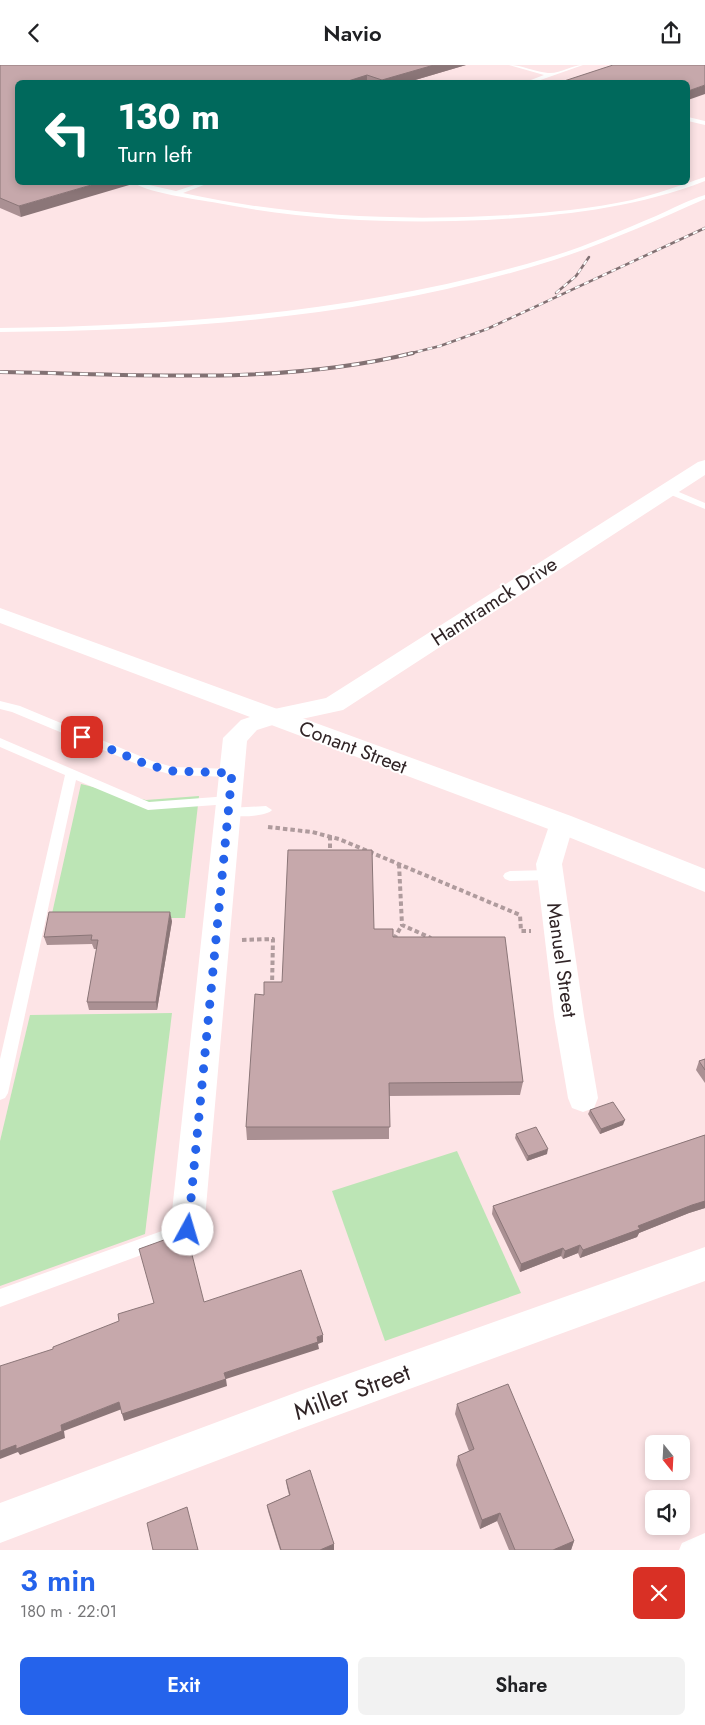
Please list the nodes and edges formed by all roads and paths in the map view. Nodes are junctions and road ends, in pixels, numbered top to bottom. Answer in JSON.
{"nodes":[{"id":1,"x":511,"y":65,"type":"edge"},
{"id":2,"x":581,"y":65,"type":"edge"},
{"id":3,"x":550,"y":75,"type":"junction"},
{"id":4,"x":537,"y":79,"type":"junction"},
{"id":5,"x":534,"y":80,"type":"edge"},
{"id":6,"x":540,"y":80,"type":"edge"},
{"id":7,"x":690,"y":119,"type":"edge"},
{"id":8,"x":705,"y":123,"type":"edge"},
{"id":9,"x":705,"y":179,"type":"edge"},
{"id":10,"x":690,"y":184,"type":"edge"},
{"id":11,"x":139,"y":185,"type":"dead end"},
{"id":12,"x":200,"y":185,"type":"edge"},
{"id":13,"x":688,"y":185,"type":"edge"},
{"id":14,"x":174,"y":194,"type":"junction"},
{"id":15,"x":705,"y":197,"type":"edge"},
{"id":16,"x":0,"y":330,"type":"edge"},
{"id":17,"x":703,"y":468,"type":"edge"},
{"id":18,"x":667,"y":490,"type":"junction"},
{"id":19,"x":705,"y":506,"type":"edge"},
{"id":20,"x":0,"y":615,"type":"edge"},
{"id":21,"x":0,"y":705,"type":"edge"},
{"id":22,"x":274,"y":717,"type":"junction"},
{"id":23,"x":0,"y":742,"type":"edge"},
{"id":24,"x":71,"y":773,"type":"junction"},
{"id":25,"x":230,"y":795,"type":"junction"},
{"id":26,"x":266,"y":810,"type":"dead end"},
{"id":27,"x":561,"y":823,"type":"junction"},
{"id":28,"x":262,"y":827,"type":"dead end"},
{"id":29,"x":330,"y":836,"type":"junction"},
{"id":30,"x":330,"y":854,"type":"edge"},
{"id":31,"x":399,"y":865,"type":"junction"},
{"id":32,"x":550,"y":875,"type":"junction"},
{"id":33,"x":510,"y":877,"type":"dead end"},
{"id":34,"x":705,"y":881,"type":"edge"},
{"id":35,"x":402,"y":925,"type":"junction"},
{"id":36,"x":534,"y":931,"type":"dead end"},
{"id":37,"x":433,"y":939,"type":"edge"},
{"id":38,"x":238,"y":940,"type":"dead end"},
{"id":39,"x":392,"y":942,"type":"edge"},
{"id":40,"x":272,"y":987,"type":"edge"},
{"id":41,"x":0,"y":1093,"type":"edge"},
{"id":42,"x":583,"y":1098,"type":"dead end"},
{"id":43,"x":188,"y":1230,"type":"joint"},
{"id":44,"x":705,"y":1265,"type":"edge"},
{"id":45,"x":0,"y":1298,"type":"edge"},
{"id":46,"x":0,"y":1523,"type":"edge"},
{"id":47,"x":705,"y":1543,"type":"edge"},
{"id":48,"x":689,"y":1550,"type":"edge"}],
"edges":[{"from":1,"to":3,"type":"lane"},
{"from":2,"to":3,"type":"lane"},
{"from":3,"to":4,"type":"lane"},
{"from":4,"to":5,"type":"lane"},
{"from":4,"to":6,"type":"lane"},
{"from":7,"to":8,"type":"lane"},
{"from":9,"to":10,"type":"lane"},
{"from":11,"to":14,"type":"lane"},
{"from":12,"to":14,"type":"lane"},
{"from":13,"to":14,"type":"lane"},
{"from":15,"to":16,"type":"lane"},
{"from":17,"to":18,"type":"main road","name":"Hamtramck Drive"},
{"from":18,"to":19,"type":"lane"},
{"from":18,"to":22,"type":"main road","name":"Hamtramck Drive"},
{"from":20,"to":22,"type":"main road","name":"Conant Street"},
{"from":21,"to":25,"type":"lane"},
{"from":22,"to":25,"type":"street"},
{"from":22,"to":27,"type":"main road","name":"Conant Street"},
{"from":23,"to":24,"type":"lane"},
{"from":24,"to":25,"type":"lane"},
{"from":24,"to":41,"type":"lane"},
{"from":25,"to":26,"type":"lane"},
{"from":25,"to":43,"type":"street"},
{"from":27,"to":32,"type":"street","name":"Manuel Street"},
{"from":27,"to":34,"type":"main road","name":"Conant Street"},
{"from":28,"to":29,"type":"path"},
{"from":29,"to":30,"type":"path"},
{"from":29,"to":31,"type":"path"},
{"from":31,"to":35,"type":"path"},
{"from":31,"to":36,"type":"path"},
{"from":32,"to":33,"type":"lane"},
{"from":32,"to":42,"type":"street","name":"Manuel Street"},
{"from":35,"to":37,"type":"path"},
{"from":35,"to":39,"type":"path"},
{"from":38,"to":40,"type":"path"},
{"from":43,"to":45,"type":"lane"},
{"from":44,"to":46,"type":"street","name":"Miller Street"},
{"from":47,"to":48,"type":"lane"}]}
